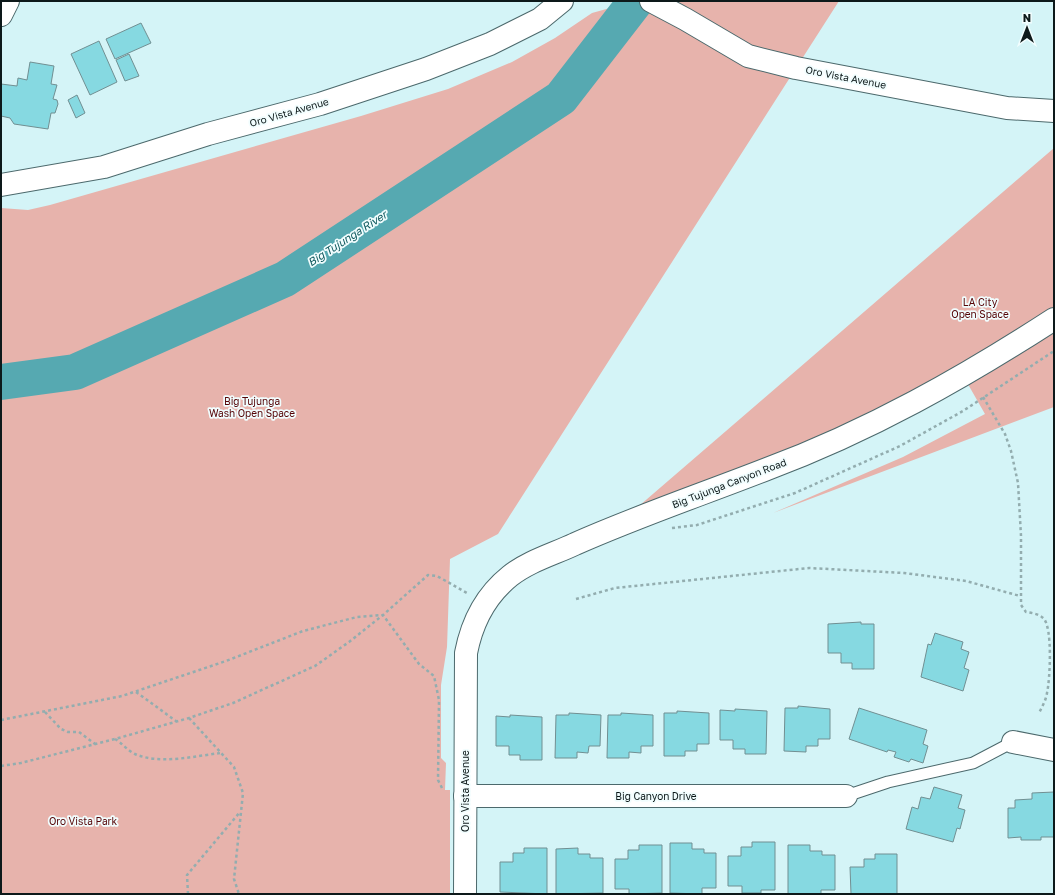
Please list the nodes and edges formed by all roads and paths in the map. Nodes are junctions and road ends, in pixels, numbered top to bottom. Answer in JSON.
{"nodes":[{"id":1,"x":8,"y":1,"type":"edge"},
{"id":2,"x":562,"y":1,"type":"edge"},
{"id":3,"x":651,"y":1,"type":"edge"},
{"id":4,"x":1,"y":15,"type":"edge"},
{"id":5,"x":1054,"y":111,"type":"edge"},
{"id":6,"x":1,"y":185,"type":"edge"},
{"id":7,"x":1054,"y":319,"type":"edge"},
{"id":8,"x":983,"y":397,"type":"dead end"},
{"id":9,"x":1020,"y":596,"type":"junction"},
{"id":10,"x":576,"y":599,"type":"dead end"},
{"id":11,"x":485,"y":602,"type":"junction"},
{"id":12,"x":383,"y":614,"type":"junction"},
{"id":13,"x":465,"y":688,"type":"joint"},
{"id":14,"x":136,"y":692,"type":"junction"},
{"id":15,"x":44,"y":712,"type":"junction"},
{"id":16,"x":1039,"y":713,"type":"dead end"},
{"id":17,"x":189,"y":718,"type":"junction"},
{"id":18,"x":1,"y":720,"type":"edge"},
{"id":19,"x":176,"y":721,"type":"junction"},
{"id":20,"x":114,"y":739,"type":"junction"},
{"id":21,"x":1013,"y":742,"type":"joint"},
{"id":22,"x":95,"y":744,"type":"junction"},
{"id":23,"x":1054,"y":750,"type":"edge"},
{"id":24,"x":221,"y":753,"type":"junction"},
{"id":25,"x":1,"y":766,"type":"edge"},
{"id":26,"x":455,"y":794,"type":"junction"},
{"id":27,"x":846,"y":796,"type":"joint"},
{"id":28,"x":240,"y":812,"type":"junction"},
{"id":29,"x":188,"y":894,"type":"edge"},
{"id":30,"x":238,"y":894,"type":"edge"},
{"id":31,"x":465,"y":894,"type":"edge"}],
"edges":[{"from":1,"to":4,"type":"street"},
{"from":2,"to":6,"type":"street","name":"Oro Vista Avenue"},
{"from":3,"to":5,"type":"street","name":"Oro Vista Avenue"},
{"from":7,"to":11,"type":"street","name":"Big Tujunga Canyon Road"},
{"from":8,"to":9,"type":"path"},
{"from":9,"to":10,"type":"path"},
{"from":9,"to":16,"type":"path"},
{"from":11,"to":12,"type":"path"},
{"from":11,"to":13,"type":"street","name":"Big Tujunga Canyon Road"},
{"from":12,"to":14,"type":"path"},
{"from":12,"to":17,"type":"path"},
{"from":12,"to":26,"type":"path"},
{"from":13,"to":26,"type":"street","name":"Oro Vista Avenue"},
{"from":14,"to":15,"type":"path"},
{"from":14,"to":19,"type":"path"},
{"from":15,"to":18,"type":"path"},
{"from":15,"to":22,"type":"path"},
{"from":17,"to":19,"type":"path"},
{"from":17,"to":24,"type":"path"},
{"from":19,"to":20,"type":"path"},
{"from":20,"to":22,"type":"path"},
{"from":20,"to":24,"type":"path"},
{"from":21,"to":23,"type":"street"},
{"from":21,"to":27,"type":"lane"},
{"from":22,"to":25,"type":"path"},
{"from":24,"to":28,"type":"path"},
{"from":26,"to":27,"type":"street","name":"Big Canyon Drive"},
{"from":26,"to":31,"type":"street","name":"Oro Vista Avenue"},
{"from":28,"to":29,"type":"path"},
{"from":28,"to":30,"type":"path"}]}
